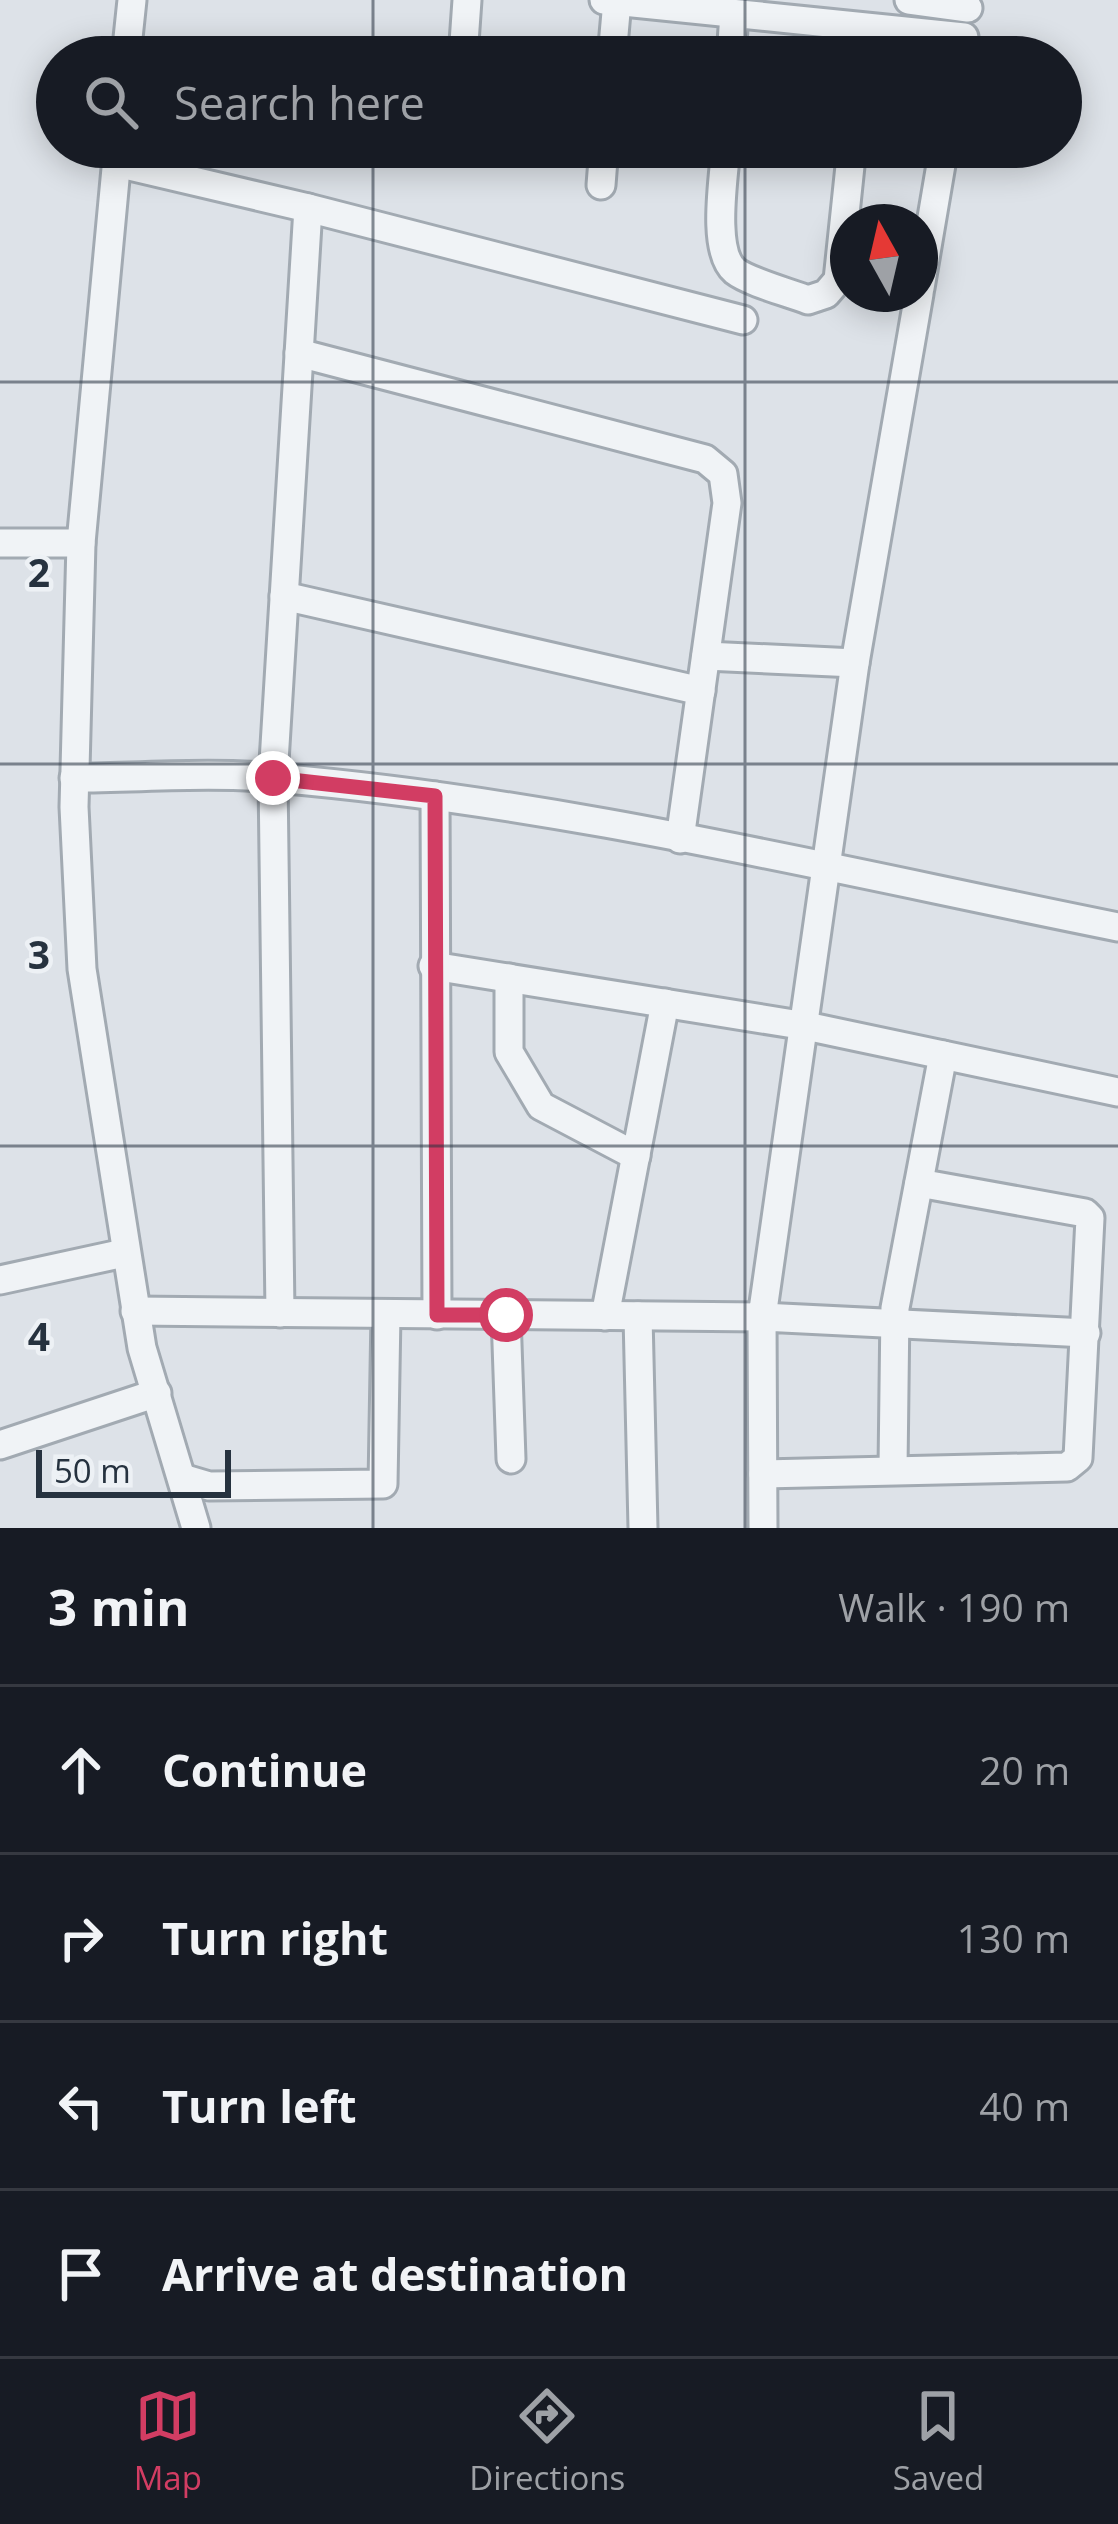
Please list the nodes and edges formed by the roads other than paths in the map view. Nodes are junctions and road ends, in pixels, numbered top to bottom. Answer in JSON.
{"nodes":[{"id":1,"x":132,"y":0,"type":"edge"},
{"id":2,"x":467,"y":0,"type":"edge"},
{"id":3,"x":604,"y":0,"type":"edge"},
{"id":4,"x":909,"y":0,"type":"edge"},
{"id":5,"x":616,"y":1,"type":"edge"},
{"id":6,"x":969,"y":4,"type":"edge"},
{"id":7,"x":734,"y":14,"type":"junction"},
{"id":8,"x":866,"y":28,"type":"junction"},
{"id":9,"x":128,"y":36,"type":"edge"},
{"id":10,"x":464,"y":36,"type":"edge"},
{"id":11,"x":614,"y":36,"type":"edge"},
{"id":12,"x":732,"y":36,"type":"edge"},
{"id":13,"x":865,"y":36,"type":"edge"},
{"id":14,"x":906,"y":36,"type":"edge"},
{"id":15,"x":964,"y":36,"type":"edge"},
{"id":16,"x":116,"y":168,"type":"edge"},
{"id":17,"x":164,"y":168,"type":"edge"},
{"id":18,"x":602,"y":168,"type":"edge"},
{"id":19,"x":725,"y":168,"type":"edge"},
{"id":20,"x":850,"y":168,"type":"edge"},
{"id":21,"x":940,"y":168,"type":"edge"},
{"id":22,"x":601,"y":185,"type":"dead end"},
{"id":23,"x":934,"y":204,"type":"edge"},
{"id":24,"x":308,"y":208,"type":"junction"},
{"id":25,"x":916,"y":312,"type":"edge"},
{"id":26,"x":743,"y":320,"type":"dead end"},
{"id":27,"x":299,"y":353,"type":"junction"},
{"id":28,"x":0,"y":543,"type":"edge"},
{"id":29,"x":81,"y":543,"type":"junction"},
{"id":30,"x":284,"y":596,"type":"junction"},
{"id":31,"x":706,"y":656,"type":"junction"},
{"id":32,"x":855,"y":663,"type":"junction"},
{"id":33,"x":701,"y":691,"type":"junction"},
{"id":34,"x":74,"y":778,"type":"junction"},
{"id":35,"x":273,"y":778,"type":"junction"},
{"id":36,"x":435,"y":796,"type":"junction"},
{"id":37,"x":680,"y":839,"type":"junction"},
{"id":38,"x":827,"y":869,"type":"junction"},
{"id":39,"x":1118,"y":927,"type":"edge"},
{"id":40,"x":433,"y":966,"type":"junction"},
{"id":41,"x":509,"y":978,"type":"junction"},
{"id":42,"x":665,"y":1004,"type":"junction"},
{"id":43,"x":806,"y":1026,"type":"junction"},
{"id":44,"x":943,"y":1055,"type":"junction"},
{"id":45,"x":1118,"y":1092,"type":"edge"},
{"id":46,"x":636,"y":1156,"type":"junction"},
{"id":47,"x":919,"y":1183,"type":"junction"},
{"id":48,"x":124,"y":1253,"type":"junction"},
{"id":49,"x":0,"y":1280,"type":"edge"},
{"id":50,"x":135,"y":1311,"type":"junction"},
{"id":51,"x":280,"y":1313,"type":"junction"},
{"id":52,"x":386,"y":1314,"type":"junction"},
{"id":53,"x":437,"y":1315,"type":"junction"},
{"id":54,"x":506,"y":1315,"type":"junction"},
{"id":55,"x":605,"y":1316,"type":"junction"},
{"id":56,"x":638,"y":1316,"type":"junction"},
{"id":57,"x":762,"y":1317,"type":"junction"},
{"id":58,"x":893,"y":1324,"type":"junction"},
{"id":59,"x":1086,"y":1333,"type":"junction"},
{"id":60,"x":157,"y":1393,"type":"junction"},
{"id":61,"x":0,"y":1445,"type":"edge"},
{"id":62,"x":511,"y":1459,"type":"dead end"},
{"id":63,"x":893,"y":1468,"type":"junction"},
{"id":64,"x":763,"y":1474,"type":"junction"},
{"id":65,"x":182,"y":1478,"type":"junction"},
{"id":66,"x":196,"y":1528,"type":"edge"},
{"id":67,"x":643,"y":1528,"type":"edge"},
{"id":68,"x":763,"y":1528,"type":"edge"}],
"edges":[{"from":1,"to":9,"type":"street"},
{"from":2,"to":10,"type":"street"},
{"from":3,"to":5,"type":"street"},
{"from":4,"to":6,"type":"street"},
{"from":5,"to":7,"type":"street"},
{"from":5,"to":11,"type":"street"},
{"from":6,"to":15,"type":"street"},
{"from":7,"to":8,"type":"street"},
{"from":7,"to":12,"type":"street"},
{"from":8,"to":13,"type":"street"},
{"from":8,"to":14,"type":"street"},
{"from":16,"to":29,"type":"street"},
{"from":17,"to":24,"type":"street"},
{"from":18,"to":22,"type":"street"},
{"from":19,"to":20,"type":"street"},
{"from":21,"to":23,"type":"street"},
{"from":24,"to":26,"type":"street"},
{"from":24,"to":27,"type":"street"},
{"from":25,"to":32,"type":"street"},
{"from":27,"to":30,"type":"street"},
{"from":27,"to":31,"type":"street"},
{"from":28,"to":29,"type":"street"},
{"from":29,"to":34,"type":"street"},
{"from":30,"to":33,"type":"street"},
{"from":30,"to":35,"type":"street"},
{"from":31,"to":32,"type":"street"},
{"from":31,"to":33,"type":"street"},
{"from":32,"to":38,"type":"street"},
{"from":33,"to":37,"type":"street"},
{"from":34,"to":35,"type":"street"},
{"from":34,"to":48,"type":"street"},
{"from":35,"to":36,"type":"street"},
{"from":35,"to":51,"type":"street"},
{"from":36,"to":37,"type":"street"},
{"from":36,"to":40,"type":"street"},
{"from":37,"to":38,"type":"street"},
{"from":38,"to":39,"type":"street"},
{"from":38,"to":43,"type":"street"},
{"from":40,"to":41,"type":"street"},
{"from":40,"to":53,"type":"street"},
{"from":41,"to":42,"type":"street"},
{"from":41,"to":46,"type":"street"},
{"from":42,"to":43,"type":"street"},
{"from":42,"to":46,"type":"street"},
{"from":43,"to":44,"type":"street"},
{"from":43,"to":57,"type":"street"},
{"from":44,"to":45,"type":"street"},
{"from":44,"to":47,"type":"street"},
{"from":46,"to":55,"type":"street"},
{"from":47,"to":58,"type":"street"},
{"from":47,"to":59,"type":"street"},
{"from":48,"to":49,"type":"street"},
{"from":48,"to":50,"type":"street"},
{"from":50,"to":51,"type":"street"},
{"from":50,"to":60,"type":"street"},
{"from":51,"to":52,"type":"street"},
{"from":52,"to":53,"type":"street"},
{"from":52,"to":65,"type":"street"},
{"from":53,"to":54,"type":"street"},
{"from":54,"to":55,"type":"street"},
{"from":54,"to":62,"type":"street"},
{"from":55,"to":56,"type":"street"},
{"from":56,"to":57,"type":"street"},
{"from":56,"to":67,"type":"street"},
{"from":57,"to":58,"type":"street"},
{"from":57,"to":64,"type":"street"},
{"from":58,"to":59,"type":"street"},
{"from":58,"to":63,"type":"street"},
{"from":59,"to":63,"type":"street"},
{"from":60,"to":61,"type":"street"},
{"from":60,"to":65,"type":"street"},
{"from":63,"to":64,"type":"street"},
{"from":64,"to":68,"type":"street"},
{"from":65,"to":66,"type":"street"}]}
